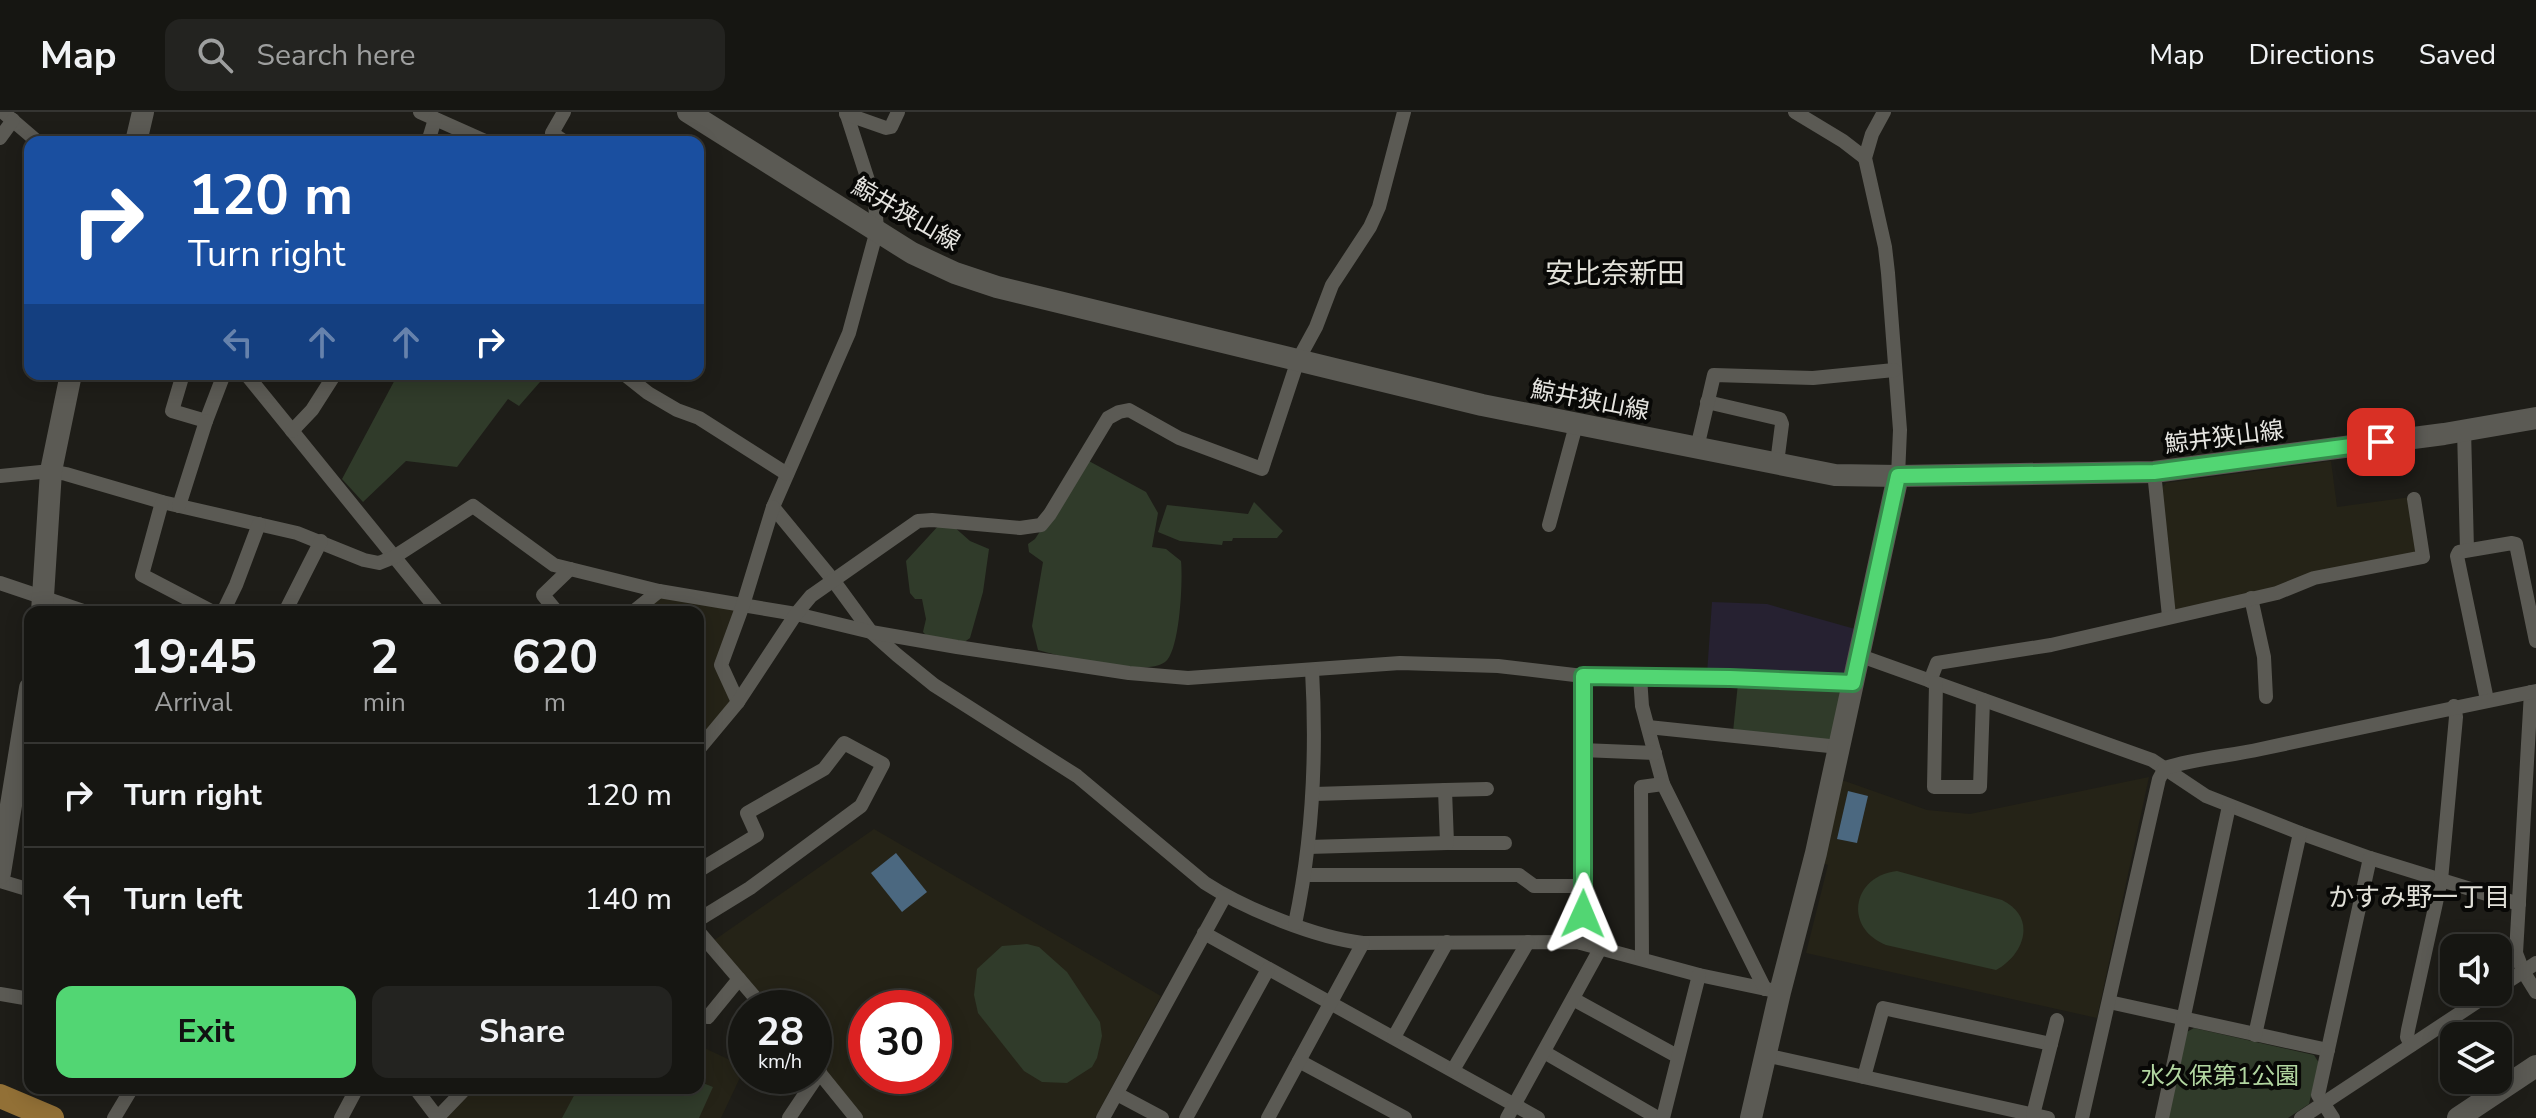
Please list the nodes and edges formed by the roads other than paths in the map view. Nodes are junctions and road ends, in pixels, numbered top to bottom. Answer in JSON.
{"nodes":[{"id":1,"x":143,"y":112,"type":"edge"},
{"id":2,"x":420,"y":112,"type":"edge"},
{"id":3,"x":564,"y":112,"type":"edge"},
{"id":4,"x":688,"y":112,"type":"edge"},
{"id":5,"x":898,"y":112,"type":"edge"},
{"id":6,"x":1404,"y":112,"type":"edge"},
{"id":7,"x":1795,"y":112,"type":"edge"},
{"id":8,"x":1884,"y":112,"type":"edge"},
{"id":9,"x":846,"y":113,"type":"edge"},
{"id":10,"x":8,"y":116,"type":"edge"},
{"id":11,"x":435,"y":119,"type":"junction"},
{"id":12,"x":31,"y":136,"type":"edge"},
{"id":13,"x":137,"y":136,"type":"edge"},
{"id":14,"x":430,"y":136,"type":"edge"},
{"id":15,"x":473,"y":136,"type":"edge"},
{"id":16,"x":549,"y":136,"type":"edge"},
{"id":17,"x":0,"y":138,"type":"edge"},
{"id":18,"x":1865,"y":158,"type":"junction"},
{"id":19,"x":877,"y":230,"type":"junction"},
{"id":20,"x":1298,"y":360,"type":"junction"},
{"id":21,"x":1894,"y":370,"type":"junction"},
{"id":22,"x":70,"y":380,"type":"edge"},
{"id":23,"x":181,"y":380,"type":"edge"},
{"id":24,"x":222,"y":380,"type":"edge"},
{"id":25,"x":251,"y":380,"type":"edge"},
{"id":26,"x":331,"y":380,"type":"edge"},
{"id":27,"x":632,"y":380,"type":"edge"},
{"id":28,"x":1707,"y":402,"type":"junction"},
{"id":29,"x":2536,"y":418,"type":"edge"},
{"id":30,"x":206,"y":421,"type":"junction"},
{"id":31,"x":1576,"y":425,"type":"junction"},
{"id":32,"x":2464,"y":429,"type":"junction"},
{"id":33,"x":292,"y":431,"type":"junction"},
{"id":34,"x":1697,"y":448,"type":"junction"},
{"id":35,"x":1777,"y":463,"type":"junction"},
{"id":36,"x":51,"y":471,"type":"junction"},
{"id":37,"x":2154,"y":472,"type":"junction"},
{"id":38,"x":787,"y":474,"type":"junction"},
{"id":39,"x":0,"y":476,"type":"edge"},
{"id":40,"x":1898,"y":476,"type":"junction"},
{"id":41,"x":2414,"y":499,"type":"dead end"},
{"id":42,"x":162,"y":502,"type":"junction"},
{"id":43,"x":179,"y":506,"type":"junction"},
{"id":44,"x":773,"y":507,"type":"junction"},
{"id":45,"x":259,"y":524,"type":"junction"},
{"id":46,"x":1549,"y":525,"type":"dead end"},
{"id":47,"x":321,"y":541,"type":"junction"},
{"id":48,"x":2467,"y":550,"type":"junction"},
{"id":49,"x":394,"y":557,"type":"junction"},
{"id":50,"x":570,"y":569,"type":"junction"},
{"id":51,"x":833,"y":580,"type":"junction"},
{"id":52,"x":0,"y":583,"type":"edge"},
{"id":53,"x":16,"y":588,"type":"junction"},
{"id":54,"x":659,"y":591,"type":"junction"},
{"id":55,"x":0,"y":598,"type":"edge"},
{"id":56,"x":2251,"y":598,"type":"junction"},
{"id":57,"x":43,"y":605,"type":"edge"},
{"id":58,"x":743,"y":605,"type":"junction"},
{"id":59,"x":201,"y":606,"type":"edge"},
{"id":60,"x":226,"y":606,"type":"edge"},
{"id":61,"x":294,"y":606,"type":"edge"},
{"id":62,"x":432,"y":606,"type":"edge"},
{"id":63,"x":552,"y":606,"type":"edge"},
{"id":64,"x":640,"y":606,"type":"edge"},
{"id":65,"x":796,"y":614,"type":"junction"},
{"id":66,"x":2169,"y":616,"type":"junction"},
{"id":67,"x":871,"y":632,"type":"junction"},
{"id":68,"x":2536,"y":641,"type":"edge"},
{"id":69,"x":1858,"y":655,"type":"junction"},
{"id":70,"x":1312,"y":670,"type":"junction"},
{"id":71,"x":1583,"y":676,"type":"junction"},
{"id":72,"x":1640,"y":677,"type":"junction"},
{"id":73,"x":1933,"y":682,"type":"junction"},
{"id":74,"x":1853,"y":683,"type":"junction"},
{"id":75,"x":2534,"y":691,"type":"edge"},
{"id":76,"x":2266,"y":697,"type":"dead end"},
{"id":77,"x":1983,"y":700,"type":"junction"},
{"id":78,"x":2487,"y":700,"type":"junction"},
{"id":79,"x":738,"y":702,"type":"junction"},
{"id":80,"x":2454,"y":706,"type":"junction"},
{"id":81,"x":1648,"y":727,"type":"junction"},
{"id":82,"x":704,"y":743,"type":"edge"},
{"id":83,"x":1839,"y":747,"type":"junction"},
{"id":84,"x":1582,"y":750,"type":"junction"},
{"id":85,"x":1655,"y":753,"type":"junction"},
{"id":86,"x":2165,"y":768,"type":"junction"},
{"id":87,"x":24,"y":770,"type":"edge"},
{"id":88,"x":1663,"y":784,"type":"junction"},
{"id":89,"x":1487,"y":789,"type":"dead end"},
{"id":90,"x":1445,"y":790,"type":"junction"},
{"id":91,"x":1314,"y":794,"type":"junction"},
{"id":92,"x":22,"y":797,"type":"edge"},
{"id":93,"x":2229,"y":806,"type":"junction"},
{"id":94,"x":2300,"y":833,"type":"junction"},
{"id":95,"x":1447,"y":843,"type":"junction"},
{"id":96,"x":1505,"y":843,"type":"dead end"},
{"id":97,"x":1308,"y":847,"type":"junction"},
{"id":98,"x":2370,"y":858,"type":"junction"},
{"id":99,"x":704,"y":867,"type":"edge"},
{"id":100,"x":0,"y":873,"type":"edge"},
{"id":101,"x":1305,"y":875,"type":"junction"},
{"id":102,"x":2441,"y":880,"type":"junction"},
{"id":103,"x":0,"y":881,"type":"edge"},
{"id":104,"x":1585,"y":886,"type":"junction"},
{"id":105,"x":24,"y":888,"type":"edge"},
{"id":106,"x":1225,"y":896,"type":"junction"},
{"id":107,"x":2519,"y":904,"type":"junction"},
{"id":108,"x":704,"y":916,"type":"edge"},
{"id":109,"x":1295,"y":924,"type":"junction"},
{"id":110,"x":1204,"y":933,"type":"junction"},
{"id":111,"x":704,"y":938,"type":"edge"},
{"id":112,"x":1447,"y":942,"type":"junction"},
{"id":113,"x":1528,"y":942,"type":"junction"},
{"id":114,"x":1363,"y":943,"type":"junction"},
{"id":115,"x":1582,"y":943,"type":"junction"},
{"id":116,"x":1600,"y":949,"type":"junction"},
{"id":117,"x":1642,"y":959,"type":"junction"},
{"id":118,"x":2536,"y":963,"type":"edge"},
{"id":119,"x":1268,"y":969,"type":"junction"},
{"id":120,"x":2523,"y":971,"type":"junction"},
{"id":121,"x":1699,"y":975,"type":"junction"},
{"id":122,"x":2512,"y":978,"type":"edge"},
{"id":123,"x":739,"y":979,"type":"junction"},
{"id":124,"x":748,"y":990,"type":"edge"},
{"id":125,"x":1772,"y":990,"type":"junction"},
{"id":126,"x":2536,"y":992,"type":"edge"},
{"id":127,"x":0,"y":994,"type":"edge"},
{"id":128,"x":24,"y":998,"type":"edge"},
{"id":129,"x":1573,"y":999,"type":"junction"},
{"id":130,"x":1330,"y":1002,"type":"junction"},
{"id":131,"x":2109,"y":1002,"type":"junction"},
{"id":132,"x":2471,"y":1006,"type":"edge"},
{"id":133,"x":704,"y":1015,"type":"edge"},
{"id":134,"x":2182,"y":1017,"type":"junction"},
{"id":135,"x":2057,"y":1020,"type":"dead end"},
{"id":136,"x":2255,"y":1035,"type":"junction"},
{"id":137,"x":1394,"y":1037,"type":"junction"},
{"id":138,"x":2051,"y":1044,"type":"junction"},
{"id":139,"x":2411,"y":1045,"type":"junction"},
{"id":140,"x":2328,"y":1050,"type":"junction"},
{"id":141,"x":1544,"y":1052,"type":"junction"},
{"id":142,"x":1765,"y":1055,"type":"junction"},
{"id":143,"x":1677,"y":1056,"type":"junction"},
{"id":144,"x":1299,"y":1061,"type":"junction"},
{"id":145,"x":2536,"y":1066,"type":"edge"},
{"id":146,"x":1453,"y":1070,"type":"junction"},
{"id":147,"x":1864,"y":1077,"type":"junction"},
{"id":148,"x":832,"y":1088,"type":"edge"},
{"id":149,"x":128,"y":1094,"type":"edge"},
{"id":150,"x":354,"y":1094,"type":"edge"},
{"id":151,"x":419,"y":1094,"type":"edge"},
{"id":152,"x":460,"y":1094,"type":"edge"},
{"id":153,"x":803,"y":1094,"type":"edge"},
{"id":154,"x":1117,"y":1094,"type":"junction"},
{"id":155,"x":0,"y":1096,"type":"edge"},
{"id":156,"x":2323,"y":1103,"type":"junction"},
{"id":157,"x":1511,"y":1111,"type":"edge"},
{"id":158,"x":2041,"y":1116,"type":"edge"},
{"id":159,"x":1271,"y":1117,"type":"edge"},
{"id":160,"x":52,"y":1118,"type":"edge"},
{"id":161,"x":114,"y":1118,"type":"edge"},
{"id":162,"x":341,"y":1118,"type":"edge"},
{"id":163,"x":437,"y":1118,"type":"edge"},
{"id":164,"x":789,"y":1118,"type":"edge"},
{"id":165,"x":856,"y":1118,"type":"edge"},
{"id":166,"x":1103,"y":1118,"type":"edge"},
{"id":167,"x":1162,"y":1118,"type":"edge"},
{"id":168,"x":1186,"y":1118,"type":"edge"},
{"id":169,"x":1405,"y":1118,"type":"edge"},
{"id":170,"x":1538,"y":1118,"type":"edge"},
{"id":171,"x":1660,"y":1118,"type":"edge"},
{"id":172,"x":1751,"y":1118,"type":"edge"},
{"id":173,"x":2082,"y":1118,"type":"edge"},
{"id":174,"x":2162,"y":1118,"type":"edge"},
{"id":175,"x":2301,"y":1118,"type":"edge"},
{"id":176,"x":2333,"y":1118,"type":"edge"},
{"id":177,"x":2458,"y":1118,"type":"edge"}],
"edges":[{"from":1,"to":13,"type":"main road"},
{"from":2,"to":11,"type":"street"},
{"from":3,"to":16,"type":"street"},
{"from":4,"to":19,"type":"main road","name":"鯨井狭山線"},
{"from":5,"to":9,"type":"street"},
{"from":6,"to":20,"type":"street"},
{"from":7,"to":18,"type":"street"},
{"from":8,"to":18,"type":"street"},
{"from":9,"to":19,"type":"street"},
{"from":10,"to":12,"type":"street"},
{"from":10,"to":17,"type":"street"},
{"from":11,"to":14,"type":"street"},
{"from":11,"to":15,"type":"street"},
{"from":18,"to":21,"type":"street"},
{"from":19,"to":20,"type":"main road","name":"鯨井狭山線"},
{"from":19,"to":38,"type":"street"},
{"from":20,"to":31,"type":"main road","name":"鯨井狭山線"},
{"from":20,"to":51,"type":"street"},
{"from":21,"to":28,"type":"street"},
{"from":21,"to":40,"type":"street"},
{"from":22,"to":36,"type":"main road"},
{"from":23,"to":30,"type":"street"},
{"from":24,"to":30,"type":"street"},
{"from":25,"to":33,"type":"street"},
{"from":26,"to":33,"type":"street"},
{"from":27,"to":38,"type":"street"},
{"from":28,"to":34,"type":"street"},
{"from":28,"to":35,"type":"street"},
{"from":29,"to":32,"type":"main road","name":"鯨井狭山線"},
{"from":30,"to":43,"type":"street"},
{"from":31,"to":34,"type":"main road","name":"鯨井狭山線"},
{"from":31,"to":46,"type":"street"},
{"from":32,"to":37,"type":"main road","name":"鯨井狭山線"},
{"from":32,"to":48,"type":"street"},
{"from":33,"to":49,"type":"street"},
{"from":34,"to":35,"type":"main road","name":"鯨井狭山線"},
{"from":35,"to":40,"type":"main road","name":"鯨井狭山線"},
{"from":36,"to":39,"type":"street"},
{"from":36,"to":42,"type":"street"},
{"from":36,"to":57,"type":"main road"},
{"from":37,"to":40,"type":"main road","name":"鯨井狭山線"},
{"from":37,"to":66,"type":"street"},
{"from":38,"to":44,"type":"street"},
{"from":40,"to":69,"type":"main road"},
{"from":41,"to":56,"type":"street"},
{"from":42,"to":43,"type":"street"},
{"from":42,"to":59,"type":"street"},
{"from":43,"to":45,"type":"street"},
{"from":44,"to":51,"type":"street"},
{"from":44,"to":58,"type":"street"},
{"from":45,"to":47,"type":"street"},
{"from":45,"to":60,"type":"street"},
{"from":47,"to":49,"type":"street"},
{"from":47,"to":61,"type":"street"},
{"from":48,"to":68,"type":"street"},
{"from":48,"to":78,"type":"street"},
{"from":49,"to":50,"type":"street"},
{"from":49,"to":62,"type":"street"},
{"from":50,"to":54,"type":"street"},
{"from":50,"to":63,"type":"street"},
{"from":51,"to":65,"type":"street"},
{"from":51,"to":67,"type":"street"},
{"from":52,"to":53,"type":"street"},
{"from":53,"to":55,"type":"street"},
{"from":53,"to":57,"type":"street"},
{"from":54,"to":58,"type":"street"},
{"from":54,"to":64,"type":"street"},
{"from":56,"to":66,"type":"street"},
{"from":56,"to":76,"type":"street"},
{"from":58,"to":65,"type":"street"},
{"from":58,"to":79,"type":"street"},
{"from":65,"to":67,"type":"street"},
{"from":65,"to":79,"type":"street"},
{"from":66,"to":73,"type":"street"},
{"from":67,"to":70,"type":"street"},
{"from":67,"to":106,"type":"street"},
{"from":69,"to":73,"type":"street"},
{"from":69,"to":74,"type":"main road"},
{"from":70,"to":71,"type":"street"},
{"from":70,"to":91,"type":"street"},
{"from":71,"to":72,"type":"street"},
{"from":71,"to":84,"type":"street"},
{"from":72,"to":74,"type":"street"},
{"from":72,"to":81,"type":"street"},
{"from":73,"to":77,"type":"street"},
{"from":73,"to":77,"type":"street"},
{"from":74,"to":83,"type":"main road"},
{"from":75,"to":78,"type":"street"},
{"from":75,"to":107,"type":"street"},
{"from":77,"to":86,"type":"street"},
{"from":78,"to":80,"type":"street"},
{"from":79,"to":82,"type":"street"},
{"from":80,"to":86,"type":"street"},
{"from":80,"to":102,"type":"street"},
{"from":81,"to":83,"type":"street"},
{"from":81,"to":85,"type":"street"},
{"from":83,"to":125,"type":"main road"},
{"from":84,"to":85,"type":"street"},
{"from":84,"to":104,"type":"street"},
{"from":85,"to":88,"type":"street"},
{"from":86,"to":93,"type":"street"},
{"from":86,"to":131,"type":"street"},
{"from":87,"to":92,"type":"main road"},
{"from":88,"to":117,"type":"street"},
{"from":88,"to":125,"type":"street"},
{"from":89,"to":90,"type":"street"},
{"from":90,"to":91,"type":"street"},
{"from":90,"to":95,"type":"street"},
{"from":91,"to":97,"type":"street"},
{"from":92,"to":100,"type":"main road"},
{"from":93,"to":94,"type":"street"},
{"from":93,"to":134,"type":"street"},
{"from":94,"to":98,"type":"street"},
{"from":94,"to":136,"type":"street"},
{"from":95,"to":96,"type":"street"},
{"from":95,"to":97,"type":"street"},
{"from":97,"to":101,"type":"street"},
{"from":98,"to":102,"type":"street"},
{"from":98,"to":140,"type":"street"},
{"from":99,"to":108,"type":"street"},
{"from":101,"to":104,"type":"street"},
{"from":101,"to":109,"type":"street"},
{"from":102,"to":107,"type":"street"},
{"from":102,"to":139,"type":"street"},
{"from":103,"to":105,"type":"street"},
{"from":104,"to":115,"type":"street"},
{"from":106,"to":109,"type":"street"},
{"from":106,"to":110,"type":"street"},
{"from":107,"to":120,"type":"street"},
{"from":109,"to":114,"type":"street"},
{"from":110,"to":119,"type":"street"},
{"from":110,"to":154,"type":"street"},
{"from":111,"to":123,"type":"street"},
{"from":112,"to":113,"type":"street"},
{"from":112,"to":114,"type":"street"},
{"from":112,"to":137,"type":"street"},
{"from":113,"to":115,"type":"street"},
{"from":113,"to":146,"type":"street"},
{"from":114,"to":130,"type":"street"},
{"from":115,"to":116,"type":"street"},
{"from":116,"to":117,"type":"street"},
{"from":116,"to":129,"type":"street"},
{"from":117,"to":121,"type":"street"},
{"from":118,"to":120,"type":"street"},
{"from":119,"to":130,"type":"street"},
{"from":119,"to":168,"type":"street"},
{"from":120,"to":122,"type":"street"},
{"from":120,"to":126,"type":"street"},
{"from":121,"to":125,"type":"street"},
{"from":121,"to":143,"type":"street"},
{"from":123,"to":124,"type":"street"},
{"from":123,"to":133,"type":"street"},
{"from":125,"to":142,"type":"main road"},
{"from":127,"to":128,"type":"street"},
{"from":129,"to":141,"type":"street"},
{"from":129,"to":143,"type":"street"},
{"from":130,"to":137,"type":"street"},
{"from":130,"to":144,"type":"street"},
{"from":131,"to":134,"type":"street"},
{"from":131,"to":173,"type":"street"},
{"from":132,"to":139,"type":"street"},
{"from":134,"to":136,"type":"street"},
{"from":134,"to":174,"type":"street"},
{"from":135,"to":138,"type":"street"},
{"from":136,"to":140,"type":"street"},
{"from":137,"to":146,"type":"street"},
{"from":138,"to":147,"type":"street"},
{"from":138,"to":158,"type":"street"},
{"from":139,"to":156,"type":"street"},
{"from":140,"to":156,"type":"street"},
{"from":141,"to":157,"type":"street"},
{"from":141,"to":171,"type":"street"},
{"from":142,"to":147,"type":"street"},
{"from":142,"to":172,"type":"main road"},
{"from":143,"to":171,"type":"street"},
{"from":144,"to":159,"type":"street"},
{"from":144,"to":169,"type":"street"},
{"from":145,"to":177,"type":"main road"},
{"from":146,"to":157,"type":"street"},
{"from":147,"to":158,"type":"street"},
{"from":148,"to":165,"type":"street"},
{"from":149,"to":161,"type":"street"},
{"from":150,"to":162,"type":"street"},
{"from":151,"to":163,"type":"street"},
{"from":152,"to":163,"type":"street"},
{"from":153,"to":164,"type":"street"},
{"from":154,"to":166,"type":"street"},
{"from":154,"to":167,"type":"street"},
{"from":155,"to":160,"type":"main road"},
{"from":156,"to":175,"type":"street"},
{"from":156,"to":176,"type":"street"},
{"from":157,"to":170,"type":"street"}]}
